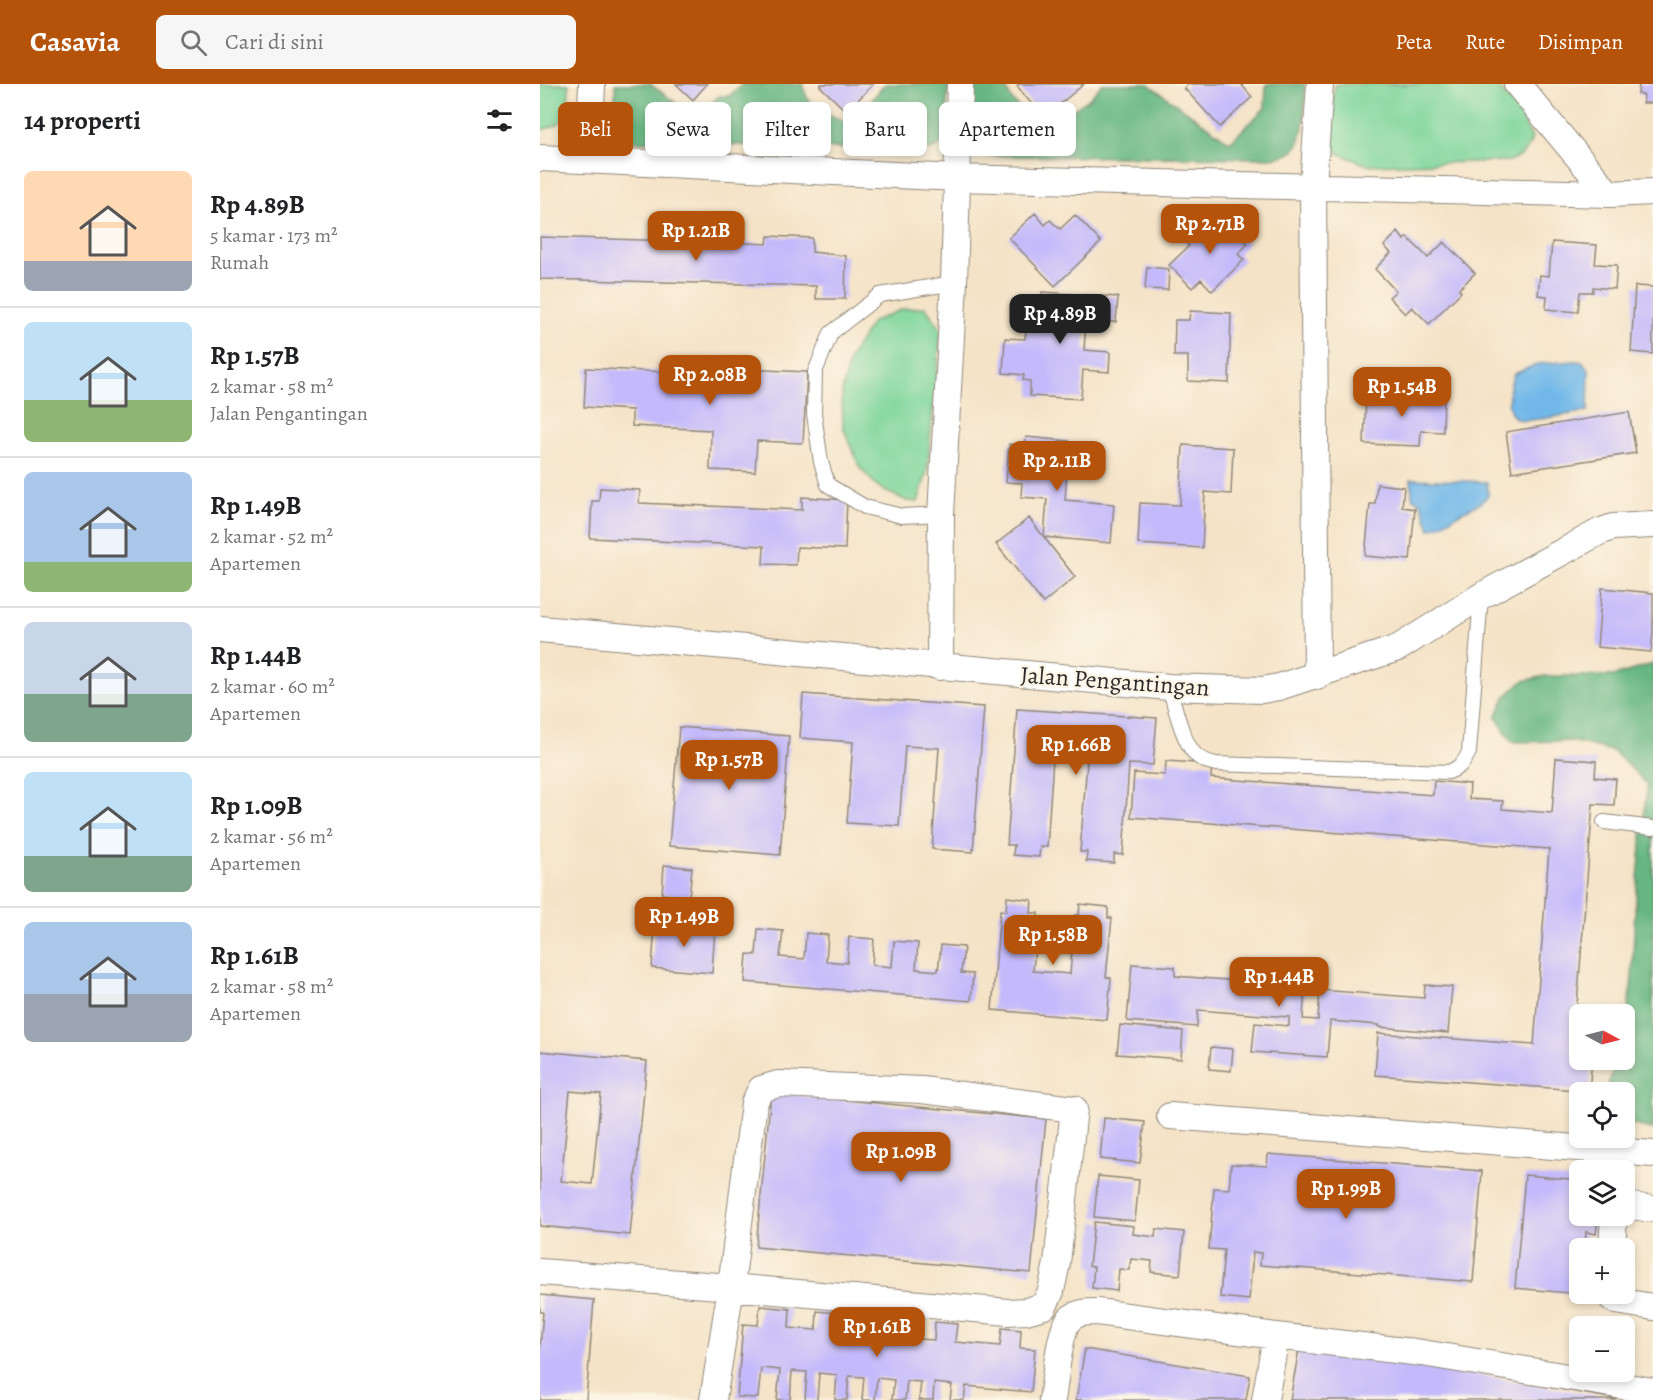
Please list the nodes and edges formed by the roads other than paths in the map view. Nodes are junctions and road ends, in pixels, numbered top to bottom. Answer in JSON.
{"nodes":[{"id":1,"x":592,"y":84,"type":"edge"},
{"id":2,"x":960,"y":84,"type":"edge"},
{"id":3,"x":1320,"y":84,"type":"edge"},
{"id":4,"x":1517,"y":84,"type":"edge"},
{"id":5,"x":540,"y":158,"type":"edge"},
{"id":6,"x":589,"y":159,"type":"junction"},
{"id":7,"x":958,"y":178,"type":"junction"},
{"id":8,"x":1313,"y":186,"type":"junction"},
{"id":9,"x":1653,"y":192,"type":"edge"},
{"id":10,"x":1609,"y":194,"type":"junction"},
{"id":11,"x":954,"y":283,"type":"junction"},
{"id":12,"x":942,"y":514,"type":"junction"},
{"id":13,"x":1653,"y":525,"type":"edge"},
{"id":14,"x":1481,"y":596,"type":"junction"},
{"id":15,"x":540,"y":628,"type":"edge"},
{"id":16,"x":940,"y":667,"type":"junction"},
{"id":17,"x":1317,"y":676,"type":"junction"},
{"id":18,"x":1169,"y":687,"type":"junction"},
{"id":19,"x":1604,"y":822,"type":"dead end"},
{"id":20,"x":1653,"y":828,"type":"edge"},
{"id":21,"x":1170,"y":1116,"type":"dead end"},
{"id":22,"x":1653,"y":1154,"type":"edge"},
{"id":23,"x":1635,"y":1207,"type":"edge"},
{"id":24,"x":1653,"y":1209,"type":"edge"},
{"id":25,"x":540,"y":1272,"type":"edge"},
{"id":26,"x":731,"y":1287,"type":"junction"},
{"id":27,"x":1634,"y":1304,"type":"edge"},
{"id":28,"x":1653,"y":1307,"type":"edge"},
{"id":29,"x":1276,"y":1336,"type":"junction"},
{"id":30,"x":1653,"y":1391,"type":"edge"},
{"id":31,"x":713,"y":1400,"type":"edge"},
{"id":32,"x":1052,"y":1400,"type":"edge"},
{"id":33,"x":1266,"y":1400,"type":"edge"}],
"edges":[{"from":1,"to":6,"type":"street"},
{"from":2,"to":7,"type":"street"},
{"from":3,"to":8,"type":"street"},
{"from":4,"to":10,"type":"street"},
{"from":5,"to":6,"type":"street"},
{"from":6,"to":7,"type":"street"},
{"from":7,"to":8,"type":"street"},
{"from":7,"to":11,"type":"street"},
{"from":8,"to":10,"type":"street"},
{"from":8,"to":17,"type":"street"},
{"from":9,"to":10,"type":"street"},
{"from":11,"to":12,"type":"street"},
{"from":11,"to":12,"type":"lane"},
{"from":12,"to":16,"type":"street"},
{"from":13,"to":14,"type":"street","name":"Jalan Pengantingan"},
{"from":14,"to":17,"type":"street","name":"Jalan Pengantingan"},
{"from":14,"to":18,"type":"lane"},
{"from":15,"to":16,"type":"street","name":"Jalan Pengantingan"},
{"from":16,"to":18,"type":"street","name":"Jalan Pengantingan"},
{"from":17,"to":18,"type":"street","name":"Jalan Pengantingan"},
{"from":19,"to":20,"type":"lane"},
{"from":21,"to":22,"type":"street"},
{"from":23,"to":24,"type":"street"},
{"from":25,"to":26,"type":"street"},
{"from":26,"to":26,"type":"street"},
{"from":26,"to":31,"type":"street"},
{"from":27,"to":28,"type":"street"},
{"from":29,"to":30,"type":"street"},
{"from":29,"to":32,"type":"street"},
{"from":29,"to":33,"type":"street"}]}
